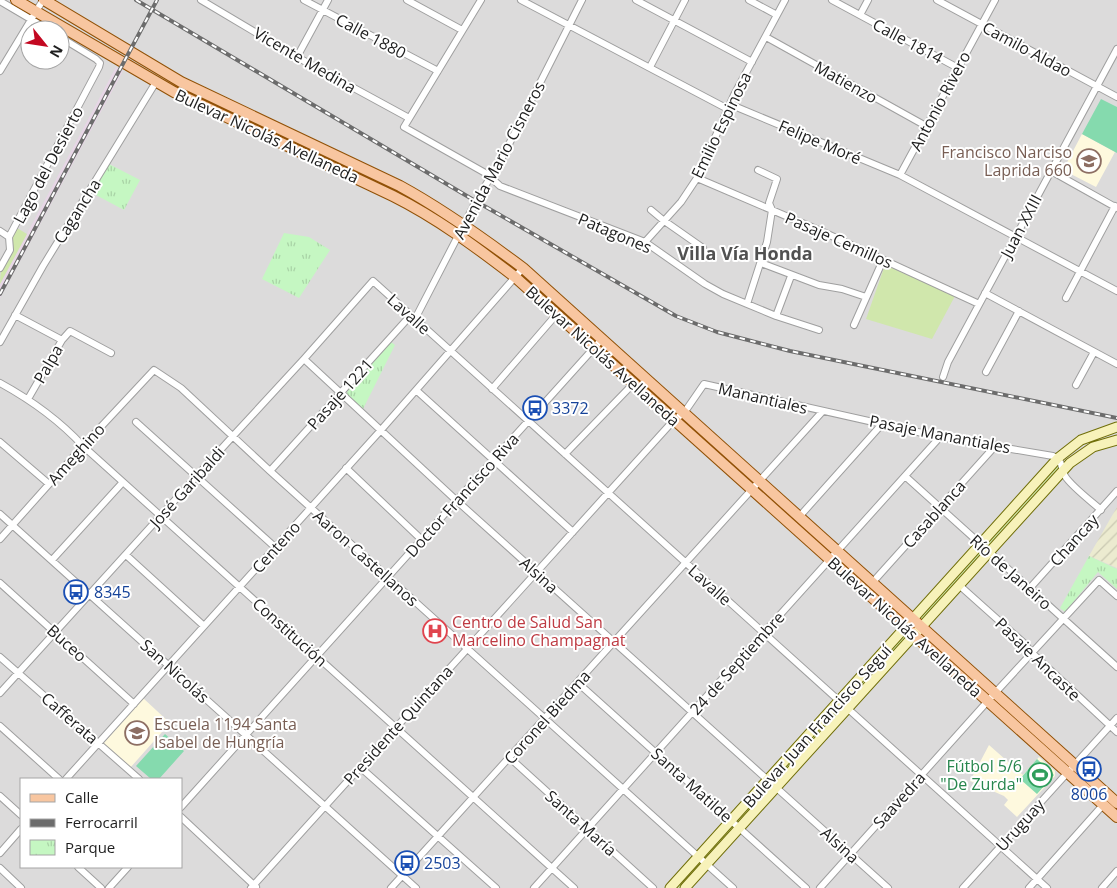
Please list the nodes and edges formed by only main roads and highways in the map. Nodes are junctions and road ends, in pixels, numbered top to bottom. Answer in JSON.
{"nodes":[{"id":1,"x":16,"y":0,"type":"edge"},
{"id":2,"x":43,"y":0,"type":"edge"},
{"id":3,"x":1117,"y":427,"type":"edge"},
{"id":4,"x":1117,"y":440,"type":"edge"},
{"id":5,"x":913,"y":619,"type":"junction"},
{"id":6,"x":905,"y":627,"type":"junction"},
{"id":7,"x":921,"y":627,"type":"junction"},
{"id":8,"x":914,"y":635,"type":"junction"},
{"id":9,"x":1071,"y":769,"type":"junction"},
{"id":10,"x":1117,"y":803,"type":"edge"},
{"id":11,"x":1117,"y":817,"type":"edge"},
{"id":12,"x":670,"y":888,"type":"edge"},
{"id":13,"x":685,"y":888,"type":"edge"}],
"edges":[{"from":1,"to":6,"type":"main road","name":"Bulevar Nicolás Avellaneda"},
{"from":2,"to":5,"type":"main road","name":"Bulevar Nicolás Avellaneda"},
{"from":3,"to":5,"type":"main road","name":"Bulevar Juan Francisco Seguí"},
{"from":4,"to":7,"type":"main road","name":"Bulevar Juan Francisco Seguí"},
{"from":5,"to":6,"type":"main road","name":"Bulevar Juan Francisco Seguí"},
{"from":5,"to":7,"type":"main road","name":"Bulevar Nicolás Avellaneda"},
{"from":6,"to":8,"type":"main road","name":"Bulevar Nicolás Avellaneda"},
{"from":6,"to":12,"type":"main road","name":"Bulevar Juan Francisco Seguí"},
{"from":7,"to":8,"type":"main road","name":"Bulevar Juan Francisco Seguí"},
{"from":7,"to":9,"type":"main road","name":"Bulevar Nicolás Avellaneda"},
{"from":8,"to":9,"type":"main road","name":"Bulevar Nicolás Avellaneda"},
{"from":8,"to":13,"type":"main road","name":"Bulevar Juan Francisco Seguí"},
{"from":9,"to":10,"type":"main road","name":"Bulevar Nicolás Avellaneda"},
{"from":9,"to":11,"type":"main road","name":"Bulevar Nicolás Avellaneda"}]}
